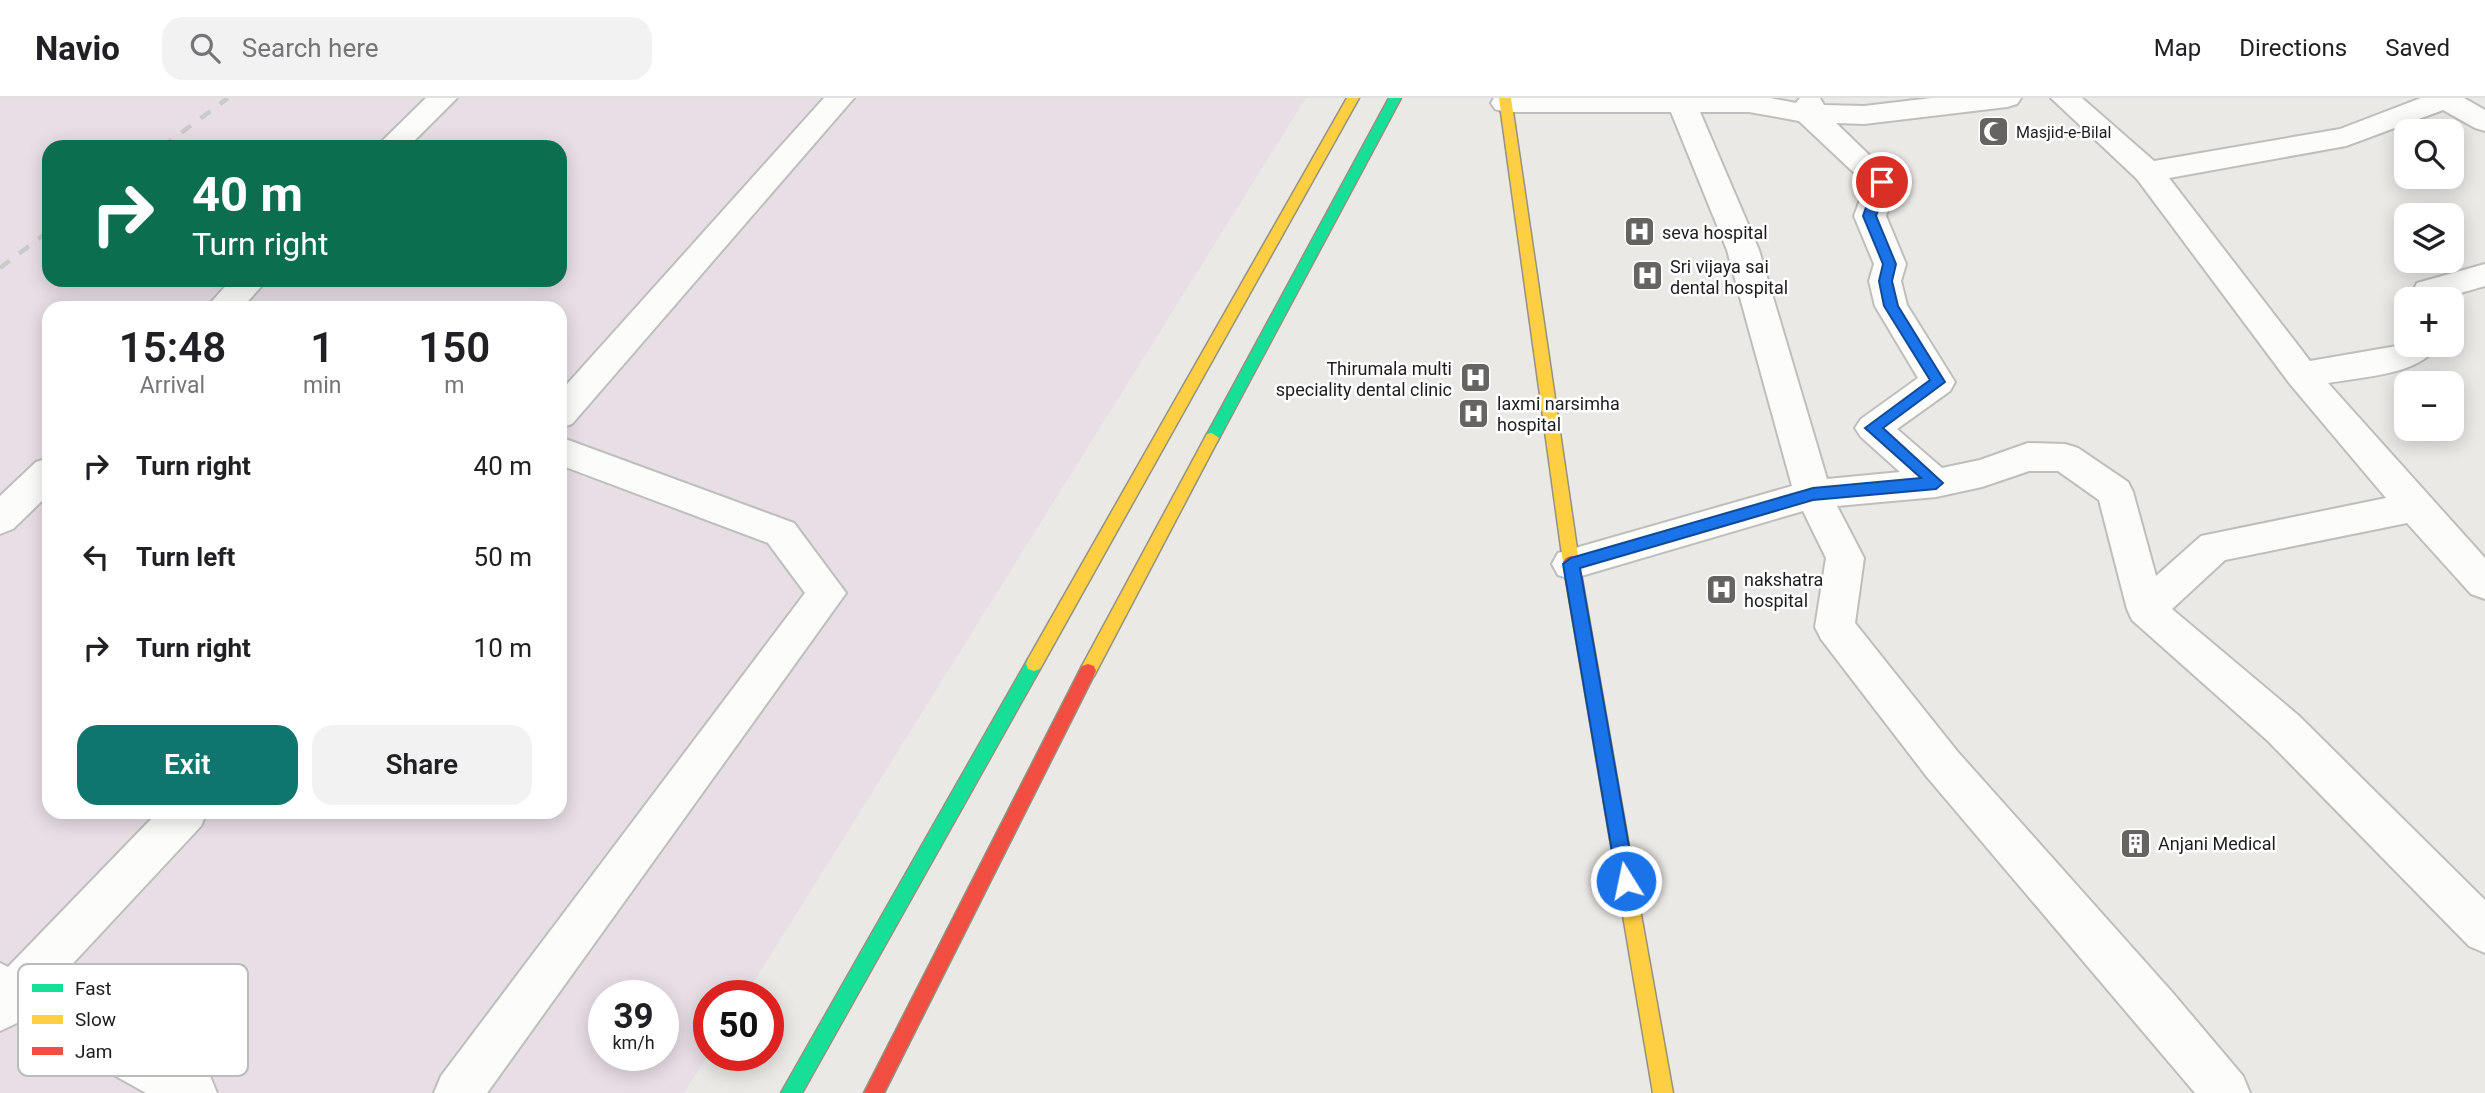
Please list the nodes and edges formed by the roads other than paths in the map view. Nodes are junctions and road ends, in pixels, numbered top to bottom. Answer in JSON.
{"nodes":[{"id":1,"x":443,"y":98,"type":"edge"},
{"id":2,"x":840,"y":98,"type":"edge"},
{"id":3,"x":1353,"y":98,"type":"edge"},
{"id":4,"x":1395,"y":98,"type":"edge"},
{"id":5,"x":2007,"y":98,"type":"edge"},
{"id":6,"x":2065,"y":98,"type":"edge"},
{"id":7,"x":2444,"y":98,"type":"edge"},
{"id":8,"x":1505,"y":100,"type":"edge"},
{"id":9,"x":1682,"y":101,"type":"edge"},
{"id":10,"x":1810,"y":106,"type":"edge"},
{"id":11,"x":2485,"y":122,"type":"edge"},
{"id":12,"x":398,"y":140,"type":"edge"},
{"id":13,"x":2148,"y":172,"type":"junction"},
{"id":14,"x":2485,"y":275,"type":"edge"},
{"id":15,"x":244,"y":287,"type":"edge"},
{"id":16,"x":2443,"y":287,"type":"edge"},
{"id":17,"x":229,"y":301,"type":"edge"},
{"id":18,"x":2401,"y":357,"type":"edge"},
{"id":19,"x":2302,"y":375,"type":"junction"},
{"id":20,"x":567,"y":407,"type":"edge"},
{"id":21,"x":567,"y":454,"type":"edge"},
{"id":22,"x":42,"y":479,"type":"edge"},
{"id":23,"x":1936,"y":483,"type":"junction"},
{"id":24,"x":1813,"y":494,"type":"junction"},
{"id":25,"x":2416,"y":507,"type":"junction"},
{"id":26,"x":0,"y":519,"type":"edge"},
{"id":27,"x":1571,"y":564,"type":"junction"},
{"id":28,"x":2485,"y":583,"type":"edge"},
{"id":29,"x":2146,"y":609,"type":"junction"},
{"id":30,"x":179,"y":819,"type":"edge"},
{"id":31,"x":2485,"y":931,"type":"edge"},
{"id":32,"x":36,"y":964,"type":"edge"},
{"id":33,"x":18,"y":982,"type":"edge"},
{"id":34,"x":4,"y":996,"type":"edge"},
{"id":35,"x":159,"y":1076,"type":"edge"},
{"id":36,"x":192,"y":1093,"type":"edge"},
{"id":37,"x":458,"y":1093,"type":"edge"},
{"id":38,"x":791,"y":1093,"type":"edge"},
{"id":39,"x":874,"y":1093,"type":"edge"},
{"id":40,"x":1663,"y":1093,"type":"edge"},
{"id":41,"x":2226,"y":1093,"type":"edge"}],
"edges":[{"from":1,"to":12,"type":"street"},
{"from":2,"to":20,"type":"street"},
{"from":3,"to":38,"type":"main road"},
{"from":4,"to":39,"type":"main road"},
{"from":5,"to":10,"type":"street"},
{"from":6,"to":13,"type":"street"},
{"from":7,"to":11,"type":"street"},
{"from":7,"to":13,"type":"street"},
{"from":8,"to":9,"type":"street"},
{"from":8,"to":27,"type":"main road"},
{"from":9,"to":10,"type":"street"},
{"from":9,"to":24,"type":"street"},
{"from":10,"to":23,"type":"street"},
{"from":13,"to":19,"type":"street"},
{"from":14,"to":16,"type":"street"},
{"from":15,"to":17,"type":"street"},
{"from":18,"to":19,"type":"street"},
{"from":19,"to":25,"type":"street"},
{"from":21,"to":37,"type":"street"},
{"from":22,"to":26,"type":"street"},
{"from":23,"to":24,"type":"street"},
{"from":23,"to":29,"type":"street"},
{"from":24,"to":27,"type":"street"},
{"from":24,"to":41,"type":"street"},
{"from":25,"to":28,"type":"street"},
{"from":25,"to":29,"type":"street"},
{"from":27,"to":40,"type":"main road"},
{"from":29,"to":31,"type":"street"},
{"from":30,"to":32,"type":"street"},
{"from":33,"to":34,"type":"street"},
{"from":35,"to":36,"type":"street"}]}
